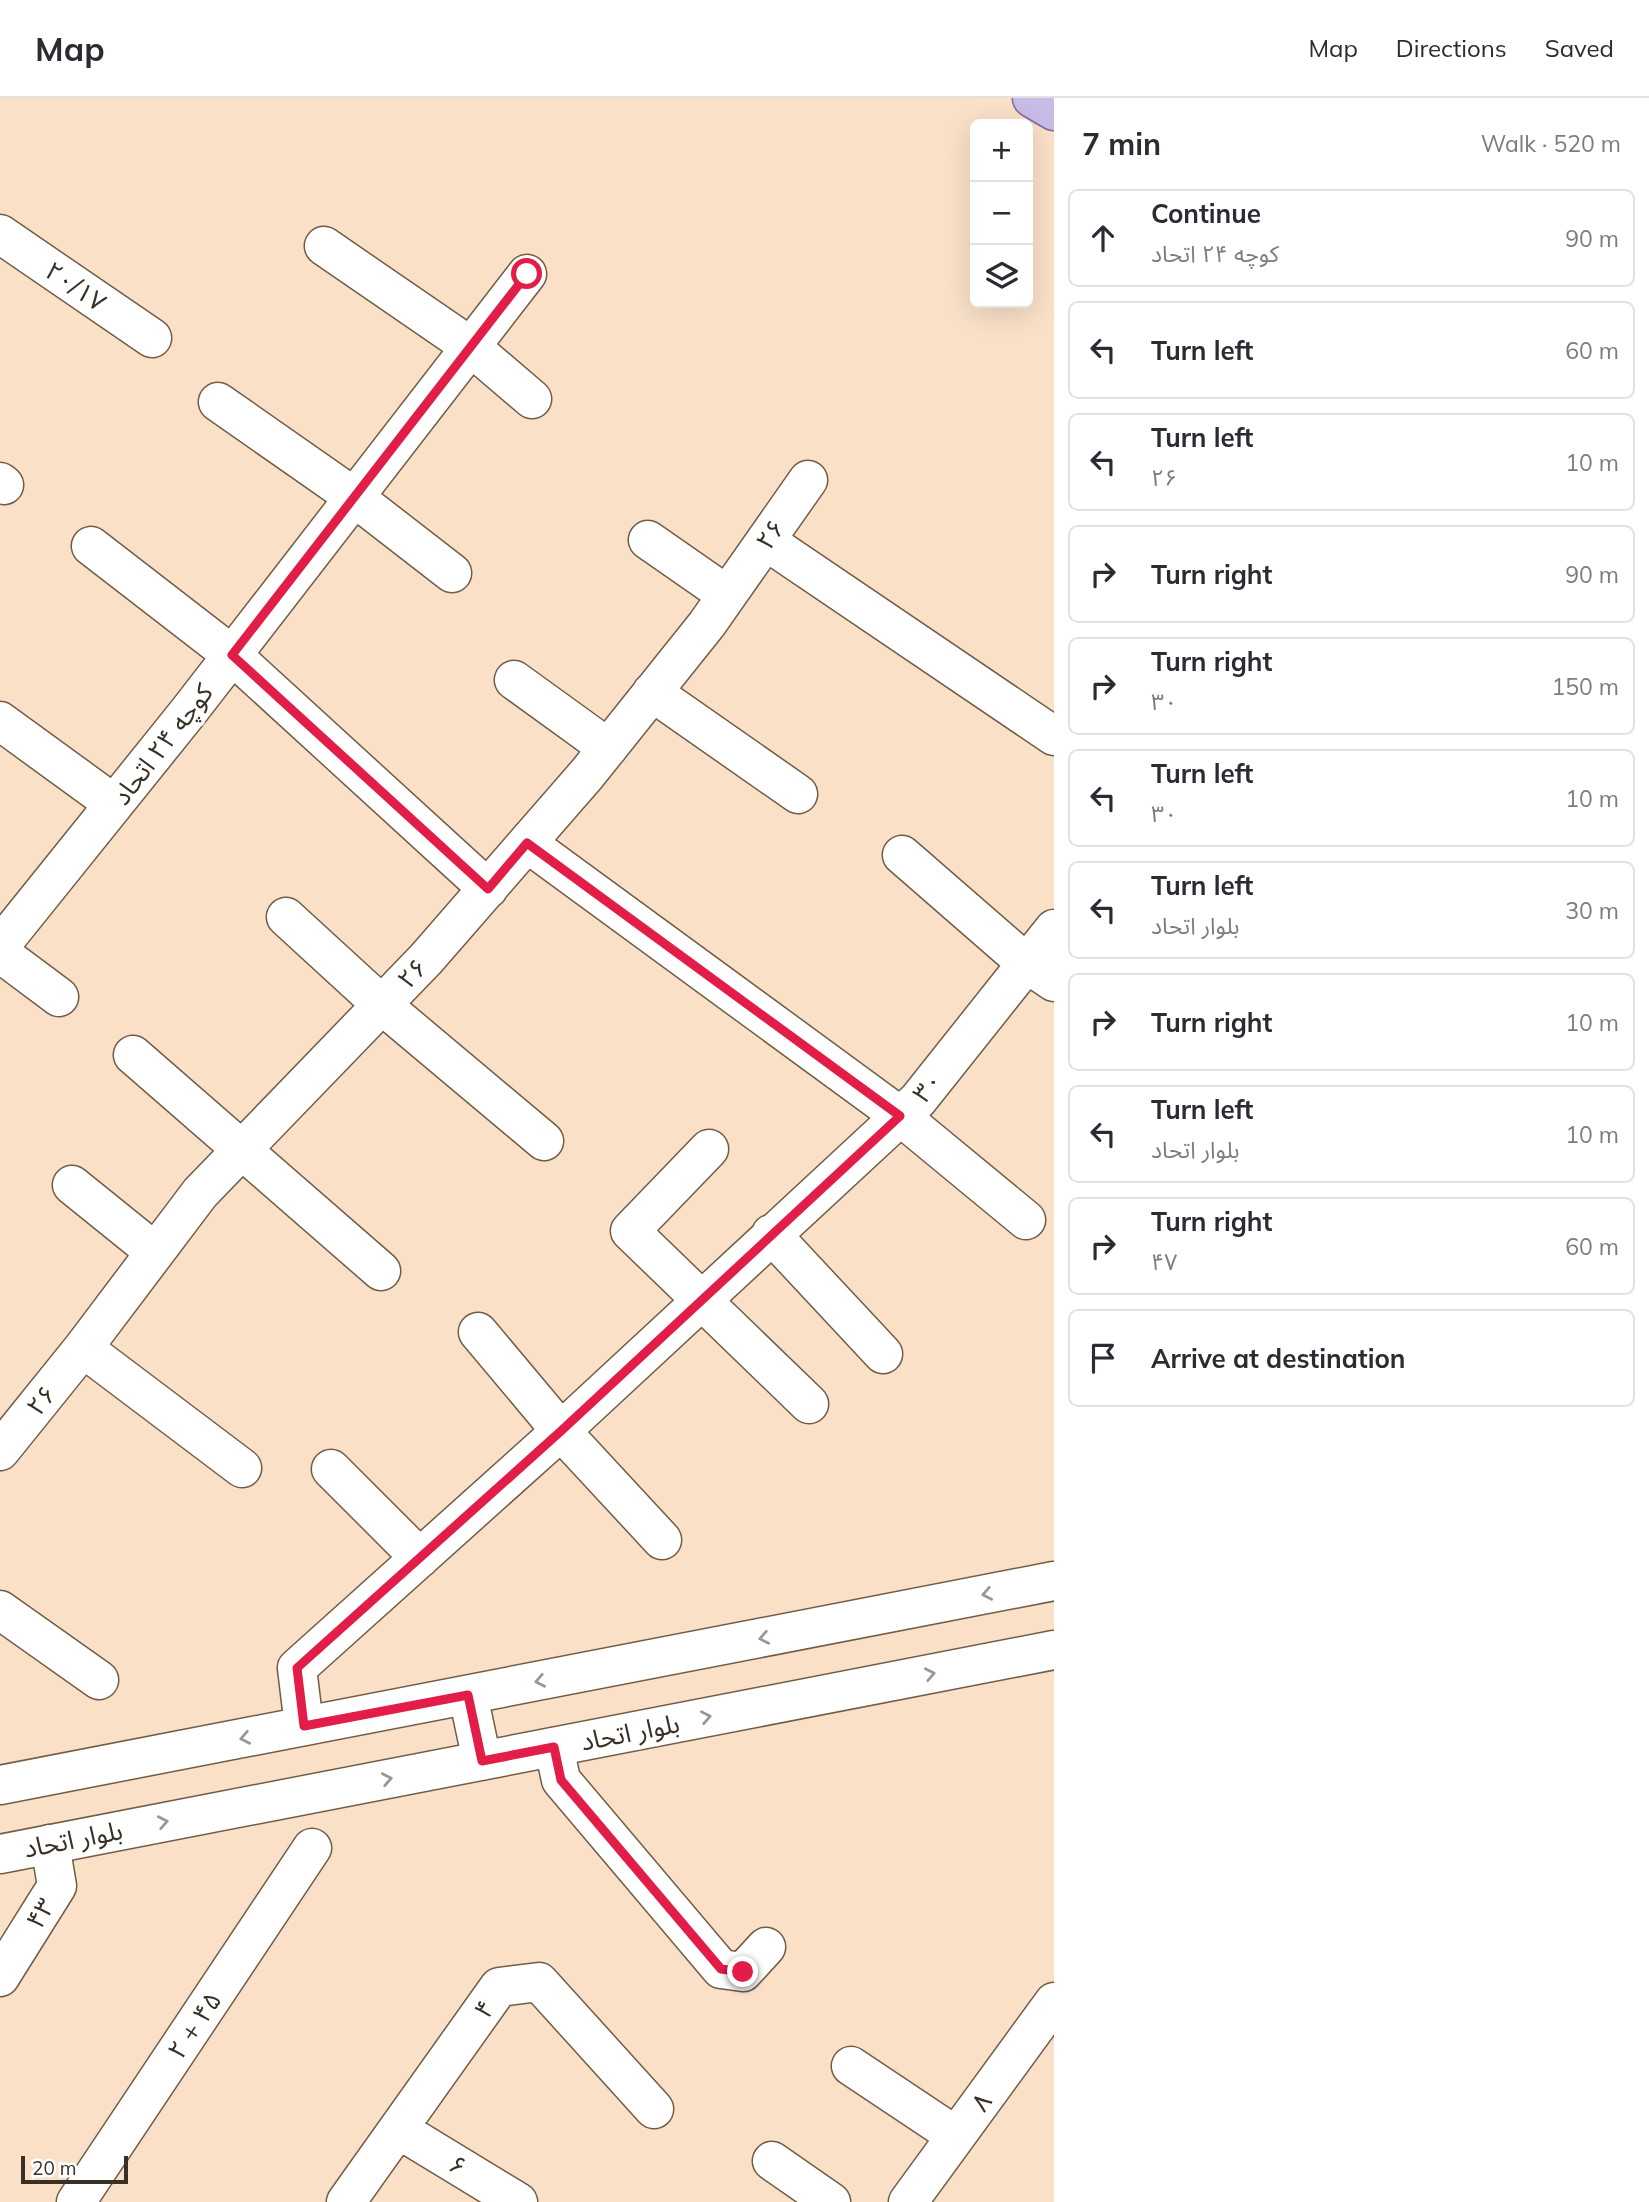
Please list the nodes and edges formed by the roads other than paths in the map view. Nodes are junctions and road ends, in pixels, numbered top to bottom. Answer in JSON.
{"nodes":[{"id":1,"x":1032,"y":98,"type":"edge"},
{"id":2,"x":1054,"y":111,"type":"edge"},
{"id":3,"x":0,"y":234,"type":"edge"},
{"id":4,"x":324,"y":246,"type":"dead end"},
{"id":5,"x":527,"y":274,"type":"dead end"},
{"id":6,"x":152,"y":338,"type":"dead end"},
{"id":7,"x":471,"y":346,"type":"junction"},
{"id":8,"x":532,"y":399,"type":"dead end"},
{"id":9,"x":218,"y":402,"type":"dead end"},
{"id":10,"x":808,"y":480,"type":"dead end"},
{"id":11,"x":354,"y":497,"type":"junction"},
{"id":12,"x":648,"y":540,"type":"dead end"},
{"id":13,"x":766,"y":541,"type":"junction"},
{"id":14,"x":91,"y":546,"type":"dead end"},
{"id":15,"x":452,"y":573,"type":"dead end"},
{"id":16,"x":727,"y":595,"type":"junction"},
{"id":17,"x":232,"y":655,"type":"junction"},
{"id":18,"x":514,"y":680,"type":"dead end"},
{"id":19,"x":652,"y":692,"type":"junction"},
{"id":20,"x":0,"y":721,"type":"edge"},
{"id":21,"x":1054,"y":736,"type":"edge"},
{"id":22,"x":608,"y":748,"type":"junction"},
{"id":23,"x":798,"y":794,"type":"dead end"},
{"id":24,"x":114,"y":804,"type":"junction"},
{"id":25,"x":527,"y":843,"type":"junction"},
{"id":26,"x":902,"y":855,"type":"dead end"},
{"id":27,"x":488,"y":889,"type":"junction"},
{"id":28,"x":285,"y":917,"type":"dead end"},
{"id":29,"x":1054,"y":929,"type":"edge"},
{"id":30,"x":0,"y":946,"type":"edge"},
{"id":31,"x":0,"y":953,"type":"edge"},
{"id":32,"x":1040,"y":973,"type":"edge"},
{"id":33,"x":59,"y":997,"type":"dead end"},
{"id":34,"x":382,"y":1005,"type":"junction"},
{"id":35,"x":133,"y":1055,"type":"dead end"},
{"id":36,"x":900,"y":1116,"type":"junction"},
{"id":37,"x":544,"y":1141,"type":"dead end"},
{"id":38,"x":243,"y":1148,"type":"junction"},
{"id":39,"x":709,"y":1149,"type":"dead end"},
{"id":40,"x":72,"y":1185,"type":"dead end"},
{"id":41,"x":1026,"y":1220,"type":"dead end"},
{"id":42,"x":771,"y":1234,"type":"junction"},
{"id":43,"x":155,"y":1252,"type":"junction"},
{"id":44,"x":381,"y":1271,"type":"dead end"},
{"id":45,"x":701,"y":1299,"type":"junction"},
{"id":46,"x":478,"y":1332,"type":"dead end"},
{"id":47,"x":83,"y":1348,"type":"junction"},
{"id":48,"x":883,"y":1354,"type":"dead end"},
{"id":49,"x":809,"y":1404,"type":"dead end"},
{"id":50,"x":561,"y":1431,"type":"junction"},
{"id":51,"x":6,"y":1432,"type":"edge"},
{"id":52,"x":242,"y":1468,"type":"dead end"},
{"id":53,"x":331,"y":1469,"type":"dead end"},
{"id":54,"x":662,"y":1540,"type":"dead end"},
{"id":55,"x":420,"y":1558,"type":"junction"},
{"id":56,"x":1054,"y":1581,"type":"edge"},
{"id":57,"x":0,"y":1610,"type":"edge"},
{"id":58,"x":1054,"y":1650,"type":"edge"},
{"id":59,"x":99,"y":1680,"type":"dead end"},
{"id":60,"x":468,"y":1695,"type":"junction"},
{"id":61,"x":304,"y":1726,"type":"junction"},
{"id":62,"x":554,"y":1747,"type":"junction"},
{"id":63,"x":482,"y":1761,"type":"junction"},
{"id":64,"x":0,"y":1785,"type":"edge"},
{"id":65,"x":50,"y":1844,"type":"junction"},
{"id":66,"x":312,"y":1848,"type":"dead end"},
{"id":67,"x":0,"y":1854,"type":"edge"},
{"id":68,"x":766,"y":1947,"type":"dead end"},
{"id":69,"x":0,"y":1977,"type":"edge"},
{"id":70,"x":1054,"y":2002,"type":"edge"},
{"id":71,"x":851,"y":2066,"type":"dead end"},
{"id":72,"x":654,"y":2109,"type":"dead end"},
{"id":73,"x":398,"y":2129,"type":"junction"},
{"id":74,"x":956,"y":2136,"type":"junction"},
{"id":75,"x":772,"y":2161,"type":"dead end"},
{"id":76,"x":76,"y":2202,"type":"edge"},
{"id":77,"x":346,"y":2202,"type":"edge"},
{"id":78,"x":518,"y":2202,"type":"edge"},
{"id":79,"x":831,"y":2202,"type":"edge"},
{"id":80,"x":908,"y":2202,"type":"edge"}],
"edges":[{"from":1,"to":2,"type":"main road"},
{"from":3,"to":6,"type":"street","name":"۲۰/۱۷"},
{"from":4,"to":7,"type":"street"},
{"from":5,"to":7,"type":"street","name":"کوچه ۲۴ اتحاد"},
{"from":7,"to":8,"type":"street"},
{"from":7,"to":11,"type":"street","name":"کوچه ۲۴ اتحاد"},
{"from":9,"to":11,"type":"street"},
{"from":10,"to":13,"type":"street","name":"۲۶"},
{"from":11,"to":15,"type":"street"},
{"from":11,"to":17,"type":"street","name":"کوچه ۲۴ اتحاد"},
{"from":12,"to":16,"type":"street"},
{"from":13,"to":16,"type":"street","name":"۲۶"},
{"from":13,"to":21,"type":"street"},
{"from":14,"to":17,"type":"street"},
{"from":16,"to":19,"type":"street","name":"۲۶"},
{"from":17,"to":24,"type":"street","name":"کوچه ۲۴ اتحاد"},
{"from":17,"to":27,"type":"street"},
{"from":18,"to":22,"type":"street"},
{"from":19,"to":22,"type":"street","name":"۲۶"},
{"from":19,"to":23,"type":"street"},
{"from":20,"to":24,"type":"street"},
{"from":22,"to":25,"type":"street","name":"۲۶"},
{"from":24,"to":30,"type":"street","name":"کوچه ۲۴ اتحاد"},
{"from":25,"to":27,"type":"street","name":"۲۶"},
{"from":25,"to":36,"type":"street"},
{"from":26,"to":32,"type":"street"},
{"from":27,"to":34,"type":"street","name":"۲۶"},
{"from":28,"to":34,"type":"street"},
{"from":29,"to":32,"type":"street","name":"۳۰"},
{"from":31,"to":33,"type":"street"},
{"from":32,"to":36,"type":"street","name":"۳۰"},
{"from":34,"to":37,"type":"street"},
{"from":34,"to":38,"type":"street","name":"۲۶"},
{"from":35,"to":38,"type":"street"},
{"from":36,"to":41,"type":"street"},
{"from":36,"to":42,"type":"street","name":"۳۰"},
{"from":38,"to":43,"type":"street","name":"۲۶"},
{"from":38,"to":44,"type":"street"},
{"from":39,"to":45,"type":"street"},
{"from":40,"to":43,"type":"street"},
{"from":42,"to":45,"type":"street","name":"۳۰"},
{"from":42,"to":48,"type":"street"},
{"from":43,"to":47,"type":"street","name":"۲۶"},
{"from":45,"to":49,"type":"street"},
{"from":45,"to":50,"type":"street","name":"۳۰"},
{"from":46,"to":50,"type":"street"},
{"from":47,"to":51,"type":"street","name":"۲۶"},
{"from":47,"to":52,"type":"street"},
{"from":50,"to":54,"type":"street"},
{"from":50,"to":55,"type":"street","name":"۳۰"},
{"from":53,"to":55,"type":"street"},
{"from":55,"to":61,"type":"street","name":"۳۰"},
{"from":56,"to":60,"type":"street","one_way":true},
{"from":57,"to":59,"type":"street"},
{"from":62,"to":58,"type":"street","name":"بلوار اتحاد","one_way":true},
{"from":60,"to":61,"type":"street"},
{"from":60,"to":63,"type":"street"},
{"from":61,"to":64,"type":"street","one_way":true},
{"from":62,"to":63,"type":"street","name":"بلوار اتحاد"},
{"from":62,"to":68,"type":"street"},
{"from":65,"to":63,"type":"street","name":"بلوار اتحاد","one_way":true},
{"from":65,"to":67,"type":"street","name":"بلوار اتحاد"},
{"from":65,"to":69,"type":"street","name":"۴۳"},
{"from":66,"to":76,"type":"street","name":"۲ + ۴۵"},
{"from":70,"to":74,"type":"street","name":"۸"},
{"from":71,"to":74,"type":"street"},
{"from":72,"to":73,"type":"street","name":"۴"},
{"from":73,"to":77,"type":"street","name":"۴"},
{"from":73,"to":78,"type":"street","name":"۶"},
{"from":74,"to":80,"type":"street","name":"۸"},
{"from":75,"to":79,"type":"street"}]}
